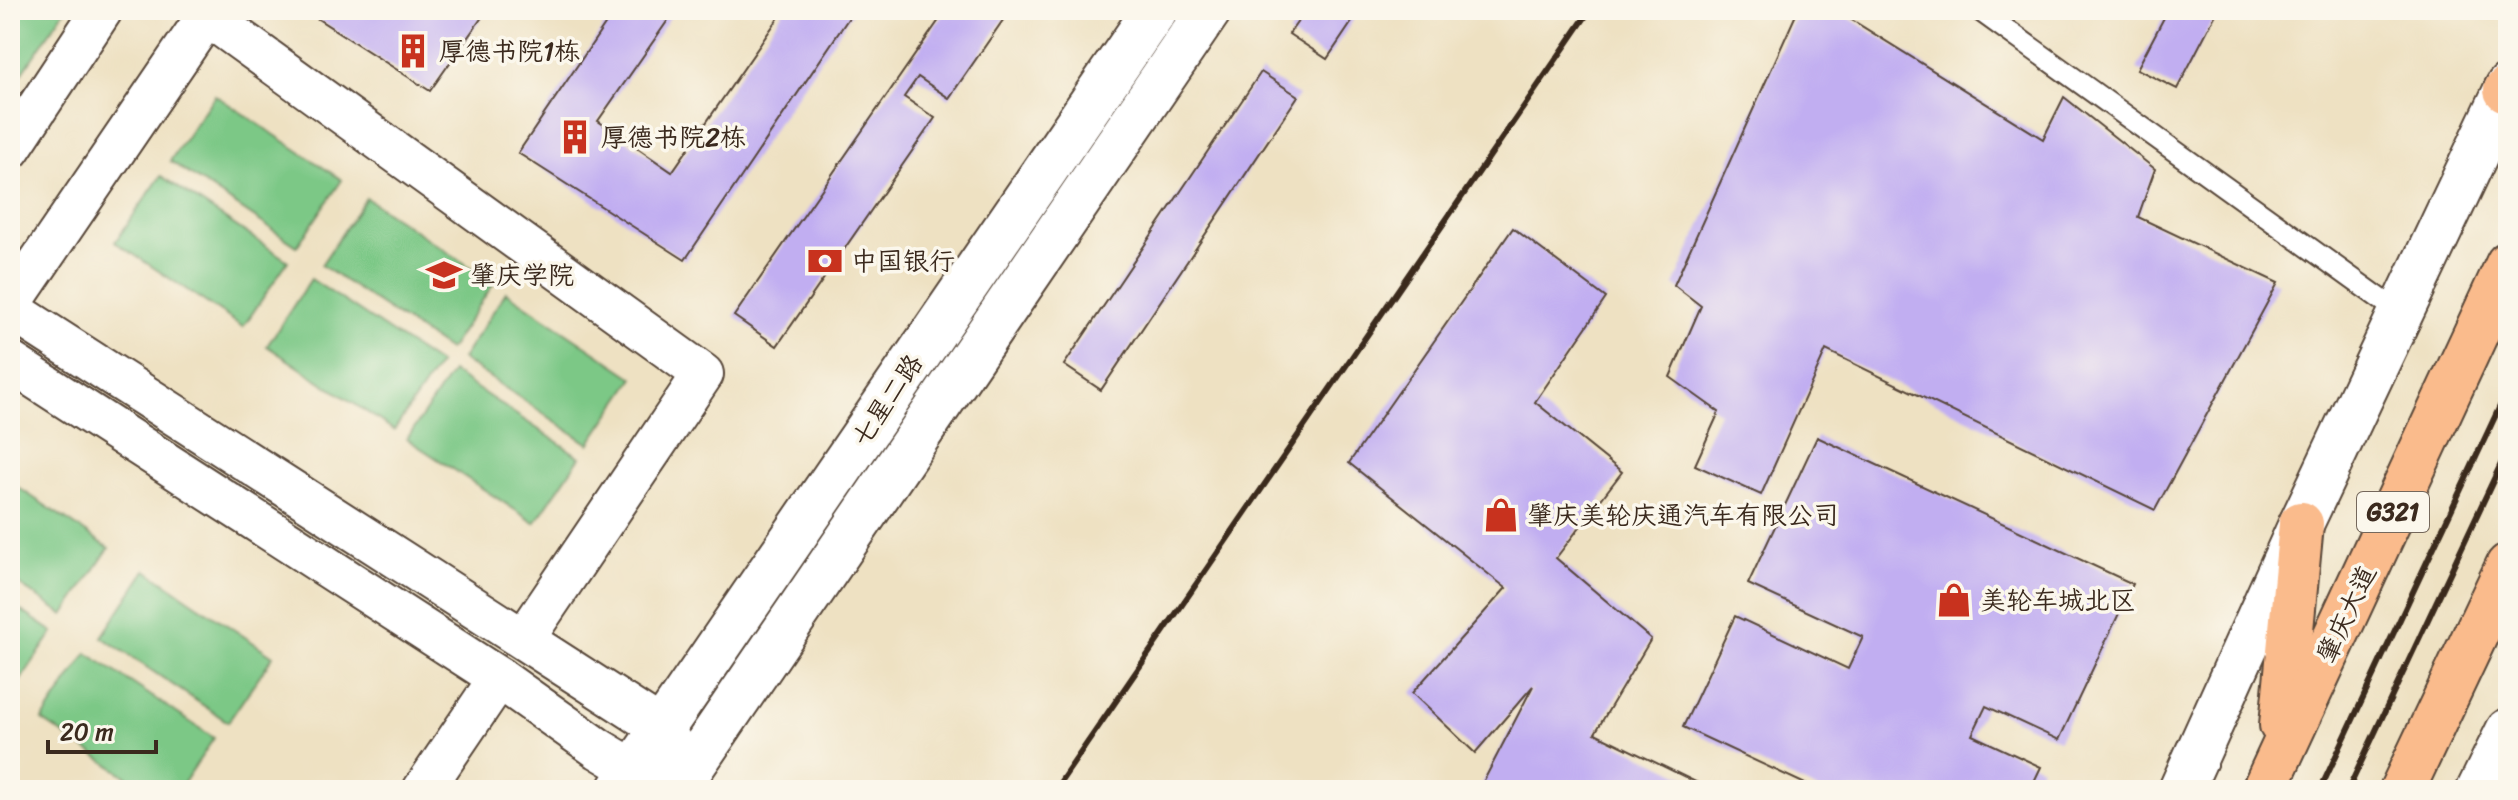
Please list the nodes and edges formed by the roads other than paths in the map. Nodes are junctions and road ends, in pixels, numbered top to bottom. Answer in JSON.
{"nodes":[{"id":1,"x":102,"y":10,"type":"edge"},
{"id":2,"x":1155,"y":10,"type":"edge"},
{"id":3,"x":1209,"y":10,"type":"edge"},
{"id":4,"x":1979,"y":10,"type":"edge"},
{"id":5,"x":206,"y":12,"type":"edge"},
{"id":6,"x":2507,"y":88,"type":"edge"},
{"id":7,"x":10,"y":149,"type":"edge"},
{"id":8,"x":2508,"y":264,"type":"edge"},
{"id":9,"x":10,"y":307,"type":"edge"},
{"id":10,"x":2400,"y":313,"type":"junction"},
{"id":11,"x":10,"y":362,"type":"edge"},
{"id":12,"x":2301,"y":524,"type":"junction"},
{"id":13,"x":2508,"y":566,"type":"edge"},
{"id":14,"x":524,"y":639,"type":"junction"},
{"id":15,"x":499,"y":678,"type":"junction"},
{"id":16,"x":664,"y":730,"type":"junction"},
{"id":17,"x":2508,"y":731,"type":"edge"},
{"id":18,"x":2272,"y":775,"type":"edge"},
{"id":19,"x":627,"y":780,"type":"edge"},
{"id":20,"x":694,"y":784,"type":"edge"},
{"id":21,"x":423,"y":790,"type":"edge"},
{"id":22,"x":2181,"y":790,"type":"edge"},
{"id":23,"x":2402,"y":790,"type":"edge"},
{"id":24,"x":2479,"y":790,"type":"edge"}],
"edges":[{"from":1,"to":7,"type":"street"},
{"from":2,"to":16,"type":"street","name":"七星二路"},
{"from":3,"to":20,"type":"street","name":"七星二路"},
{"from":4,"to":10,"type":"lane"},
{"from":5,"to":9,"type":"street"},
{"from":5,"to":14,"type":"street"},
{"from":6,"to":10,"type":"street"},
{"from":8,"to":18,"type":"highway","name":"肇庆大道","number":"G321"},
{"from":9,"to":14,"type":"street"},
{"from":10,"to":12,"type":"street"},
{"from":11,"to":15,"type":"street"},
{"from":12,"to":18,"type":"highway"},
{"from":12,"to":22,"type":"street"},
{"from":13,"to":23,"type":"highway"},
{"from":14,"to":16,"type":"street"},
{"from":15,"to":19,"type":"street"},
{"from":15,"to":21,"type":"street"},
{"from":16,"to":19,"type":"street","name":"七星二路"},
{"from":16,"to":20,"type":"street"},
{"from":17,"to":24,"type":"street"},
{"from":19,"to":20,"type":"street"}]}
